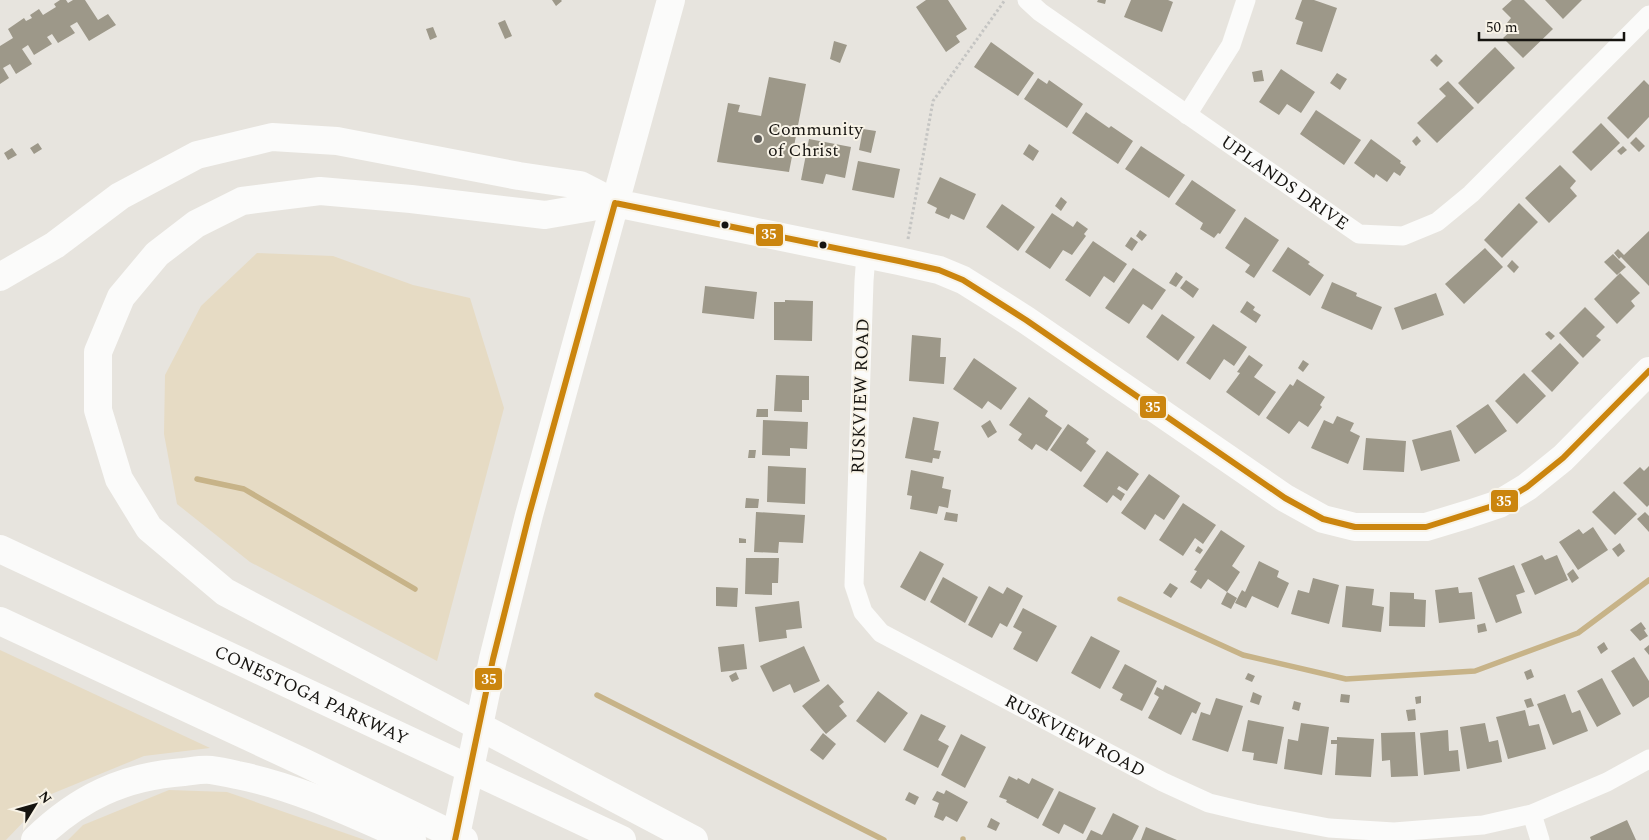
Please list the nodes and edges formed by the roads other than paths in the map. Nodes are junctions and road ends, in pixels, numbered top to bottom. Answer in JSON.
{"nodes":[{"id":1,"x":671,"y":0,"type":"edge"},
{"id":2,"x":1027,"y":0,"type":"edge"},
{"id":3,"x":1246,"y":0,"type":"edge"},
{"id":4,"x":1649,"y":15,"type":"edge"},
{"id":5,"x":1187,"y":115,"type":"junction"},
{"id":6,"x":615,"y":203,"type":"junction"},
{"id":7,"x":866,"y":255,"type":"junction"},
{"id":8,"x":0,"y":277,"type":"edge"},
{"id":9,"x":1649,"y":371,"type":"edge"},
{"id":10,"x":0,"y":549,"type":"edge"},
{"id":11,"x":0,"y":621,"type":"edge"},
{"id":12,"x":1649,"y":759,"type":"edge"},
{"id":13,"x":1532,"y":814,"type":"junction"},
{"id":14,"x":36,"y":840,"type":"edge"},
{"id":15,"x":412,"y":840,"type":"edge"},
{"id":16,"x":455,"y":840,"type":"edge"},
{"id":17,"x":464,"y":840,"type":"edge"},
{"id":18,"x":622,"y":840,"type":"edge"},
{"id":19,"x":694,"y":840,"type":"edge"},
{"id":20,"x":1540,"y":840,"type":"edge"}],
"edges":[{"from":1,"to":6,"type":"main road"},
{"from":2,"to":5,"type":"street","name":"UPLANDS DRIVE"},
{"from":3,"to":5,"type":"street"},
{"from":4,"to":5,"type":"street","name":"UPLANDS DRIVE"},
{"from":6,"to":7,"type":"main road"},
{"from":6,"to":8,"type":"main road"},
{"from":6,"to":16,"type":"main road"},
{"from":6,"to":19,"type":"main road"},
{"from":7,"to":9,"type":"main road"},
{"from":7,"to":13,"type":"street","name":"RUSKVIEW ROAD"},
{"from":10,"to":18,"type":"main road","name":"CONESTOGA PARKWAY"},
{"from":11,"to":17,"type":"main road"},
{"from":12,"to":13,"type":"street","name":"RUSKVIEW ROAD"},
{"from":13,"to":20,"type":"street"},
{"from":14,"to":15,"type":"main road"}]}
